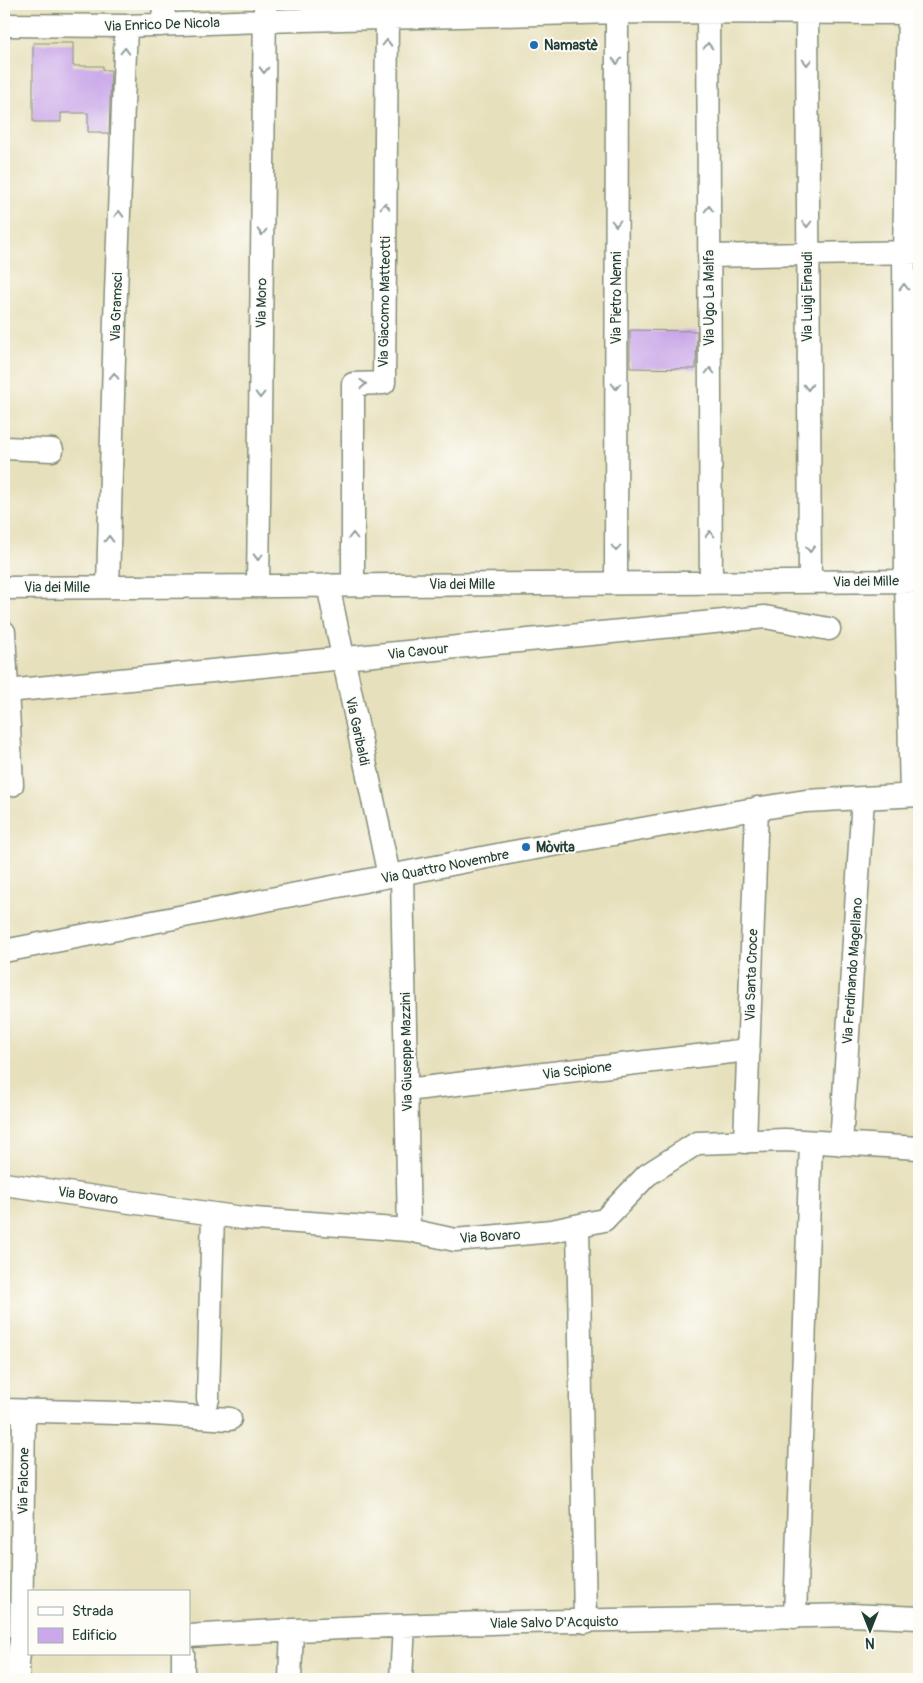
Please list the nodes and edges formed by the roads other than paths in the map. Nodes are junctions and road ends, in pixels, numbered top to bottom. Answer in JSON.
{"nodes":[{"id":1,"x":762,"y":8,"type":"edge"},
{"id":2,"x":502,"y":9,"type":"edge"},
{"id":3,"x":916,"y":11,"type":"edge"},
{"id":4,"x":264,"y":12,"type":"edge"},
{"id":5,"x":617,"y":12,"type":"junction"},
{"id":6,"x":377,"y":13,"type":"edge"},
{"id":7,"x":708,"y":13,"type":"junction"},
{"id":8,"x":807,"y":13,"type":"junction"},
{"id":9,"x":164,"y":14,"type":"edge"},
{"id":10,"x":4,"y":26,"type":"edge"},
{"id":11,"x":126,"y":26,"type":"junction"},
{"id":12,"x":912,"y":252,"type":"edge"},
{"id":13,"x":807,"y":254,"type":"junction"},
{"id":14,"x":709,"y":256,"type":"junction"},
{"id":15,"x":4,"y":448,"type":"edge"},
{"id":16,"x":52,"y":450,"type":"dead end"},
{"id":17,"x":913,"y":581,"type":"edge"},
{"id":18,"x":711,"y":582,"type":"junction"},
{"id":19,"x":810,"y":582,"type":"junction"},
{"id":20,"x":616,"y":583,"type":"junction"},
{"id":21,"x":328,"y":585,"type":"junction"},
{"id":22,"x":353,"y":585,"type":"junction"},
{"id":23,"x":258,"y":586,"type":"junction"},
{"id":24,"x":108,"y":587,"type":"junction"},
{"id":25,"x":4,"y":588,"type":"edge"},
{"id":26,"x":829,"y":629,"type":"dead end"},
{"id":27,"x":4,"y":632,"type":"edge"},
{"id":28,"x":343,"y":658,"type":"junction"},
{"id":29,"x":7,"y":691,"type":"junction"},
{"id":30,"x":12,"y":785,"type":"dead end"},
{"id":31,"x":915,"y":795,"type":"edge"},
{"id":32,"x":863,"y":798,"type":"junction"},
{"id":33,"x":757,"y":808,"type":"junction"},
{"id":34,"x":396,"y":875,"type":"junction"},
{"id":35,"x":4,"y":951,"type":"edge"},
{"id":36,"x":748,"y":1050,"type":"junction"},
{"id":37,"x":406,"y":1090,"type":"junction"},
{"id":38,"x":745,"y":1142,"type":"junction"},
{"id":39,"x":811,"y":1142,"type":"junction"},
{"id":40,"x":841,"y":1144,"type":"junction"},
{"id":41,"x":919,"y":1148,"type":"edge"},
{"id":42,"x":4,"y":1184,"type":"edge"},
{"id":43,"x":213,"y":1214,"type":"junction"},
{"id":44,"x":578,"y":1226,"type":"junction"},
{"id":45,"x":409,"y":1230,"type":"junction"},
{"id":46,"x":208,"y":1398,"type":"dead end"},
{"id":47,"x":14,"y":1411,"type":"edge"},
{"id":48,"x":230,"y":1419,"type":"dead end"},
{"id":49,"x":795,"y":1617,"type":"junction"},
{"id":50,"x":919,"y":1618,"type":"edge"},
{"id":51,"x":585,"y":1622,"type":"junction"},
{"id":52,"x":404,"y":1626,"type":"junction"},
{"id":53,"x":292,"y":1630,"type":"junction"},
{"id":54,"x":190,"y":1636,"type":"edge"},
{"id":55,"x":18,"y":1640,"type":"edge"},
{"id":56,"x":184,"y":1656,"type":"edge"},
{"id":57,"x":18,"y":1679,"type":"edge"},
{"id":58,"x":183,"y":1679,"type":"edge"},
{"id":59,"x":290,"y":1679,"type":"edge"},
{"id":60,"x":401,"y":1679,"type":"edge"}],
"edges":[{"from":1,"to":7,"type":"street","name":"Via Enrico De Nicola"},
{"from":1,"to":8,"type":"street","name":"Via Enrico De Nicola"},
{"from":2,"to":5,"type":"street","name":"Via Enrico De Nicola"},
{"from":2,"to":6,"type":"street","name":"Via Enrico De Nicola"},
{"from":3,"to":8,"type":"street","name":"Via Enrico De Nicola"},
{"from":3,"to":12,"type":"street"},
{"from":4,"to":6,"type":"street","name":"Via Enrico De Nicola"},
{"from":4,"to":9,"type":"street","name":"Via Enrico De Nicola"},
{"from":4,"to":23,"type":"street","name":"Via Moro","one_way":true},
{"from":5,"to":7,"type":"street","name":"Via Enrico De Nicola"},
{"from":5,"to":20,"type":"street","name":"Via Pietro Nenni","one_way":true},
{"from":22,"to":6,"type":"street","name":"Via Giacomo Matteotti","one_way":true},
{"from":14,"to":7,"type":"street","name":"Via Ugo La Malfa","one_way":true},
{"from":8,"to":13,"type":"street","name":"Via Luigi Einaudi","one_way":true},
{"from":9,"to":11,"type":"street","name":"Via Enrico De Nicola"},
{"from":10,"to":11,"type":"street","name":"Via Enrico De Nicola"},
{"from":24,"to":11,"type":"street","name":"Via Gramsci","one_way":true},
{"from":12,"to":13,"type":"street"},
{"from":17,"to":12,"type":"street","one_way":true},
{"from":13,"to":14,"type":"street"},
{"from":13,"to":19,"type":"street","name":"Via Luigi Einaudi","one_way":true},
{"from":18,"to":14,"type":"street","name":"Via Ugo La Malfa","one_way":true},
{"from":15,"to":16,"type":"street"},
{"from":17,"to":19,"type":"street","name":"Via dei Mille"},
{"from":17,"to":31,"type":"street"},
{"from":18,"to":19,"type":"street","name":"Via dei Mille"},
{"from":18,"to":20,"type":"street","name":"Via dei Mille"},
{"from":20,"to":22,"type":"street","name":"Via dei Mille"},
{"from":21,"to":22,"type":"street","name":"Via dei Mille"},
{"from":21,"to":23,"type":"street","name":"Via dei Mille"},
{"from":21,"to":28,"type":"street","name":"Via Garibaldi"},
{"from":23,"to":24,"type":"street","name":"Via dei Mille"},
{"from":24,"to":25,"type":"street","name":"Via dei Mille"},
{"from":26,"to":28,"type":"street","name":"Via Cavour"},
{"from":27,"to":29,"type":"street"},
{"from":28,"to":29,"type":"street","name":"Via Cavour"},
{"from":28,"to":34,"type":"street","name":"Via Garibaldi"},
{"from":29,"to":30,"type":"street"},
{"from":31,"to":32,"type":"street","name":"Via Quattro Novembre"},
{"from":32,"to":33,"type":"street","name":"Via Quattro Novembre"},
{"from":32,"to":40,"type":"street","name":"Via Ferdinando Magellano"},
{"from":33,"to":34,"type":"street","name":"Via Quattro Novembre"},
{"from":33,"to":36,"type":"street","name":"Via Santa Croce"},
{"from":34,"to":35,"type":"street","name":"Via Quattro Novembre"},
{"from":34,"to":37,"type":"street","name":"Via Giuseppe Mazzini"},
{"from":36,"to":37,"type":"street","name":"Via Scipione"},
{"from":36,"to":38,"type":"street","name":"Via Santa Croce"},
{"from":37,"to":45,"type":"street","name":"Via Giuseppe Mazzini"},
{"from":38,"to":39,"type":"street","name":"Via Bovaro"},
{"from":38,"to":44,"type":"street","name":"Via Bovaro"},
{"from":39,"to":40,"type":"street","name":"Via Bovaro"},
{"from":39,"to":49,"type":"street"},
{"from":40,"to":41,"type":"street","name":"Via Bovaro"},
{"from":42,"to":43,"type":"street","name":"Via Bovaro"},
{"from":43,"to":45,"type":"street","name":"Via Bovaro"},
{"from":43,"to":46,"type":"street"},
{"from":44,"to":45,"type":"street","name":"Via Bovaro"},
{"from":44,"to":51,"type":"street"},
{"from":47,"to":48,"type":"street","name":"Via Falcone"},
{"from":47,"to":55,"type":"street","name":"Via Falcone"},
{"from":49,"to":50,"type":"street","name":"Viale Salvo D'Acquisto"},
{"from":49,"to":51,"type":"street","name":"Viale Salvo D'Acquisto"},
{"from":51,"to":52,"type":"street","name":"Viale Salvo D'Acquisto"},
{"from":52,"to":53,"type":"street","name":"Viale Salvo D'Acquisto"},
{"from":52,"to":60,"type":"street"},
{"from":53,"to":54,"type":"street","name":"Viale Salvo D'Acquisto"},
{"from":53,"to":59,"type":"street"},
{"from":55,"to":57,"type":"street","name":"Via Falcone"},
{"from":56,"to":58,"type":"street"}]}
